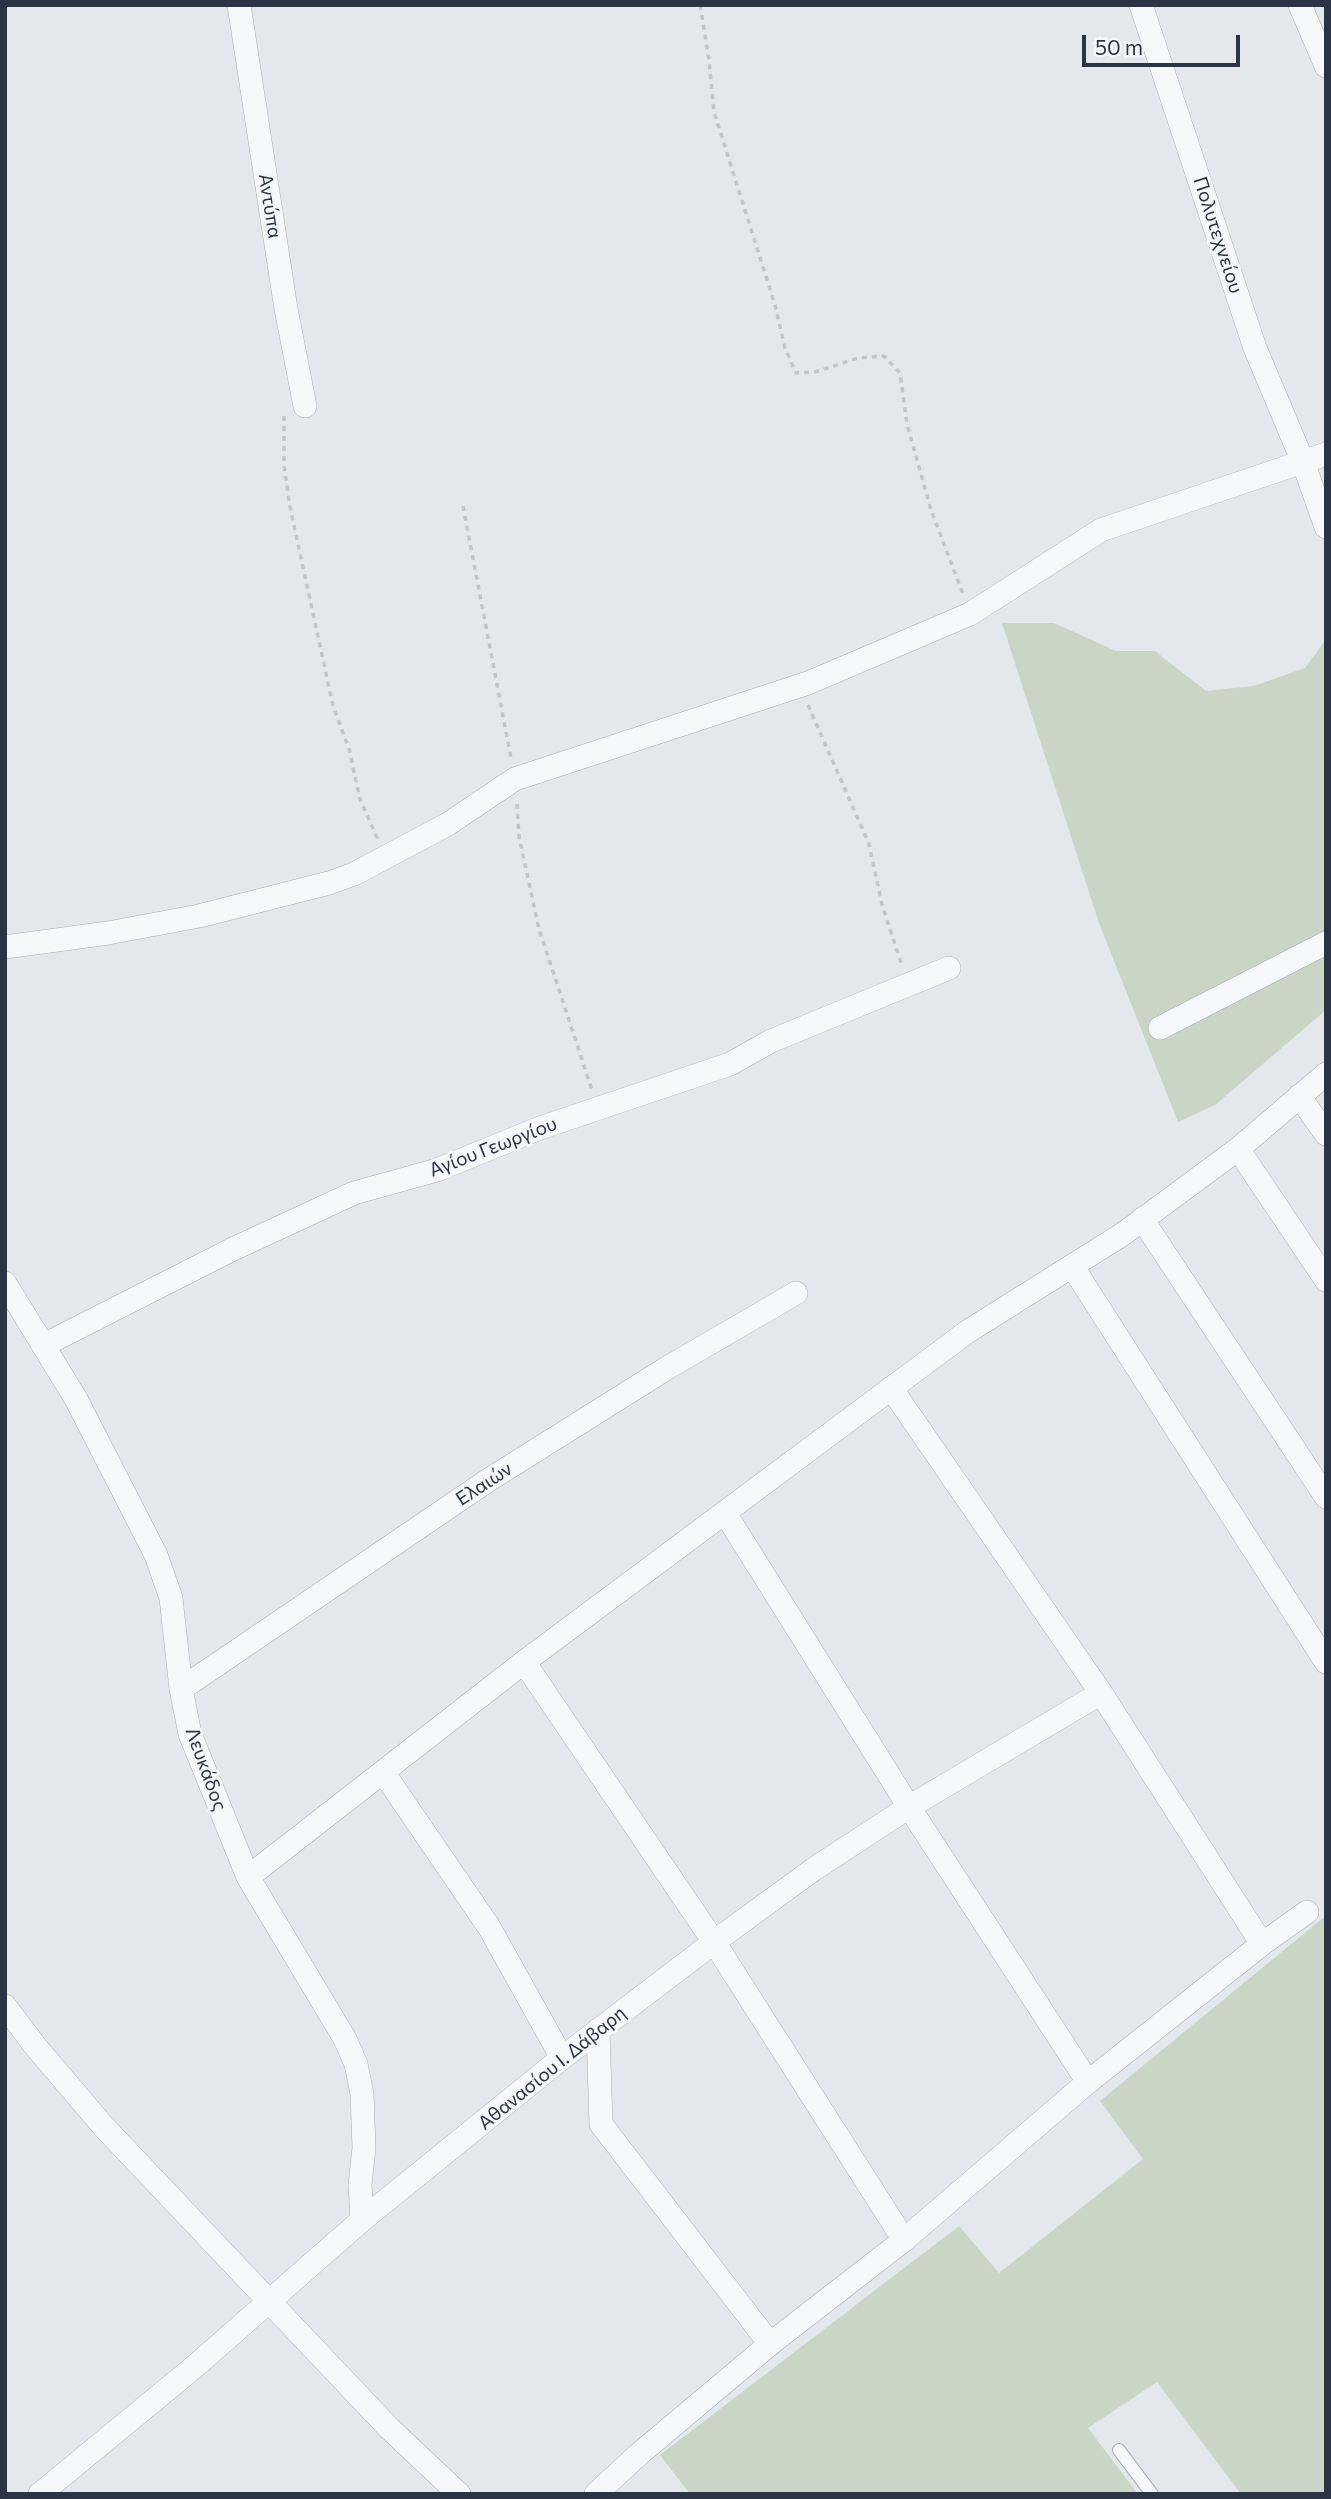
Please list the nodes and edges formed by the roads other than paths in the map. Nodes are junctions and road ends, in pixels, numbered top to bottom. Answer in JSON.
{"nodes":[{"id":1,"x":239,"y":5,"type":"edge"},
{"id":2,"x":1141,"y":5,"type":"edge"},
{"id":3,"x":1300,"y":5,"type":"edge"},
{"id":4,"x":1326,"y":66,"type":"edge"},
{"id":5,"x":294,"y":407,"type":"road end"},
{"id":6,"x":1326,"y":454,"type":"edge"},
{"id":7,"x":1303,"y":462,"type":"junction"},
{"id":8,"x":1326,"y":527,"type":"edge"},
{"id":9,"x":1326,"y":943,"type":"edge"},
{"id":10,"x":5,"y":947,"type":"edge"},
{"id":11,"x":949,"y":968,"type":"dead end"},
{"id":12,"x":1160,"y":1028,"type":"dead end"},
{"id":13,"x":1326,"y":1074,"type":"edge"},
{"id":14,"x":1299,"y":1096,"type":"junction"},
{"id":15,"x":1326,"y":1134,"type":"edge"},
{"id":16,"x":1238,"y":1149,"type":"junction"},
{"id":17,"x":1142,"y":1219,"type":"junction"},
{"id":18,"x":1072,"y":1266,"type":"junction"},
{"id":19,"x":1326,"y":1280,"type":"edge"},
{"id":20,"x":5,"y":1283,"type":"edge"},
{"id":21,"x":796,"y":1293,"type":"dead end"},
{"id":22,"x":44,"y":1345,"type":"junction"},
{"id":23,"x":891,"y":1388,"type":"junction"},
{"id":24,"x":1326,"y":1497,"type":"edge"},
{"id":25,"x":725,"y":1513,"type":"junction"},
{"id":26,"x":524,"y":1662,"type":"junction"},
{"id":27,"x":1326,"y":1662,"type":"edge"},
{"id":28,"x":181,"y":1689,"type":"junction"},
{"id":29,"x":1101,"y":1693,"type":"junction"},
{"id":30,"x":383,"y":1772,"type":"junction"},
{"id":31,"x":909,"y":1807,"type":"junction"},
{"id":32,"x":248,"y":1877,"type":"junction"},
{"id":33,"x":1307,"y":1912,"type":"dead end"},
{"id":34,"x":714,"y":1942,"type":"junction"},
{"id":35,"x":1262,"y":1944,"type":"junction"},
{"id":36,"x":5,"y":2006,"type":"edge"},
{"id":37,"x":598,"y":2030,"type":"junction"},
{"id":38,"x":562,"y":2058,"type":"junction"},
{"id":39,"x":1087,"y":2082,"type":"junction"},
{"id":40,"x":362,"y":2220,"type":"junction"},
{"id":41,"x":904,"y":2240,"type":"junction"},
{"id":42,"x":269,"y":2302,"type":"junction"},
{"id":43,"x":770,"y":2344,"type":"junction"},
{"id":44,"x":1119,"y":2450,"type":"dead end"},
{"id":45,"x":40,"y":2494,"type":"edge"},
{"id":46,"x":459,"y":2494,"type":"edge"},
{"id":47,"x":596,"y":2494,"type":"edge"},
{"id":48,"x":1152,"y":2494,"type":"edge"}],
"edges":[{"from":1,"to":5,"type":"street","name":"Αντύπα"},
{"from":2,"to":7,"type":"street","name":"Πολυτεχνείου"},
{"from":3,"to":4,"type":"street"},
{"from":6,"to":7,"type":"street"},
{"from":7,"to":8,"type":"street","name":"Πολυτεχνείου"},
{"from":7,"to":10,"type":"street"},
{"from":9,"to":12,"type":"street"},
{"from":11,"to":22,"type":"street","name":"Αγίου Γεωργίου"},
{"from":13,"to":14,"type":"street"},
{"from":14,"to":15,"type":"street"},
{"from":14,"to":16,"type":"street"},
{"from":16,"to":17,"type":"street"},
{"from":16,"to":19,"type":"street"},
{"from":17,"to":18,"type":"street"},
{"from":17,"to":24,"type":"street"},
{"from":18,"to":23,"type":"street"},
{"from":18,"to":27,"type":"street"},
{"from":20,"to":22,"type":"street","name":"Λευκάδος"},
{"from":21,"to":28,"type":"street","name":"Ελαιών"},
{"from":22,"to":28,"type":"street","name":"Λευκάδος"},
{"from":23,"to":25,"type":"street"},
{"from":23,"to":29,"type":"street"},
{"from":25,"to":26,"type":"street"},
{"from":25,"to":31,"type":"street"},
{"from":26,"to":30,"type":"street"},
{"from":26,"to":34,"type":"street"},
{"from":28,"to":32,"type":"street","name":"Λευκάδος"},
{"from":29,"to":31,"type":"street","name":"Αθανασίου Ι. Δάβαρη"},
{"from":29,"to":35,"type":"street"},
{"from":30,"to":32,"type":"street"},
{"from":30,"to":38,"type":"street"},
{"from":31,"to":34,"type":"street","name":"Αθανασίου Ι. Δάβαρη"},
{"from":31,"to":39,"type":"street"},
{"from":32,"to":40,"type":"street","name":"Λευκάδος"},
{"from":33,"to":35,"type":"street"},
{"from":34,"to":37,"type":"street","name":"Αθανασίου Ι. Δάβαρη"},
{"from":34,"to":41,"type":"street"},
{"from":35,"to":39,"type":"street"},
{"from":36,"to":42,"type":"street"},
{"from":37,"to":38,"type":"street","name":"Αθανασίου Ι. Δάβαρη"},
{"from":37,"to":43,"type":"street"},
{"from":38,"to":40,"type":"street","name":"Αθανασίου Ι. Δάβαρη"},
{"from":39,"to":41,"type":"street"},
{"from":40,"to":42,"type":"street","name":"Αθανασίου Ι. Δάβαρη"},
{"from":41,"to":43,"type":"street"},
{"from":42,"to":45,"type":"street","name":"Αθανασίου Ι. Δάβαρη"},
{"from":42,"to":46,"type":"street"},
{"from":43,"to":47,"type":"street"},
{"from":44,"to":48,"type":"lane"}]}
